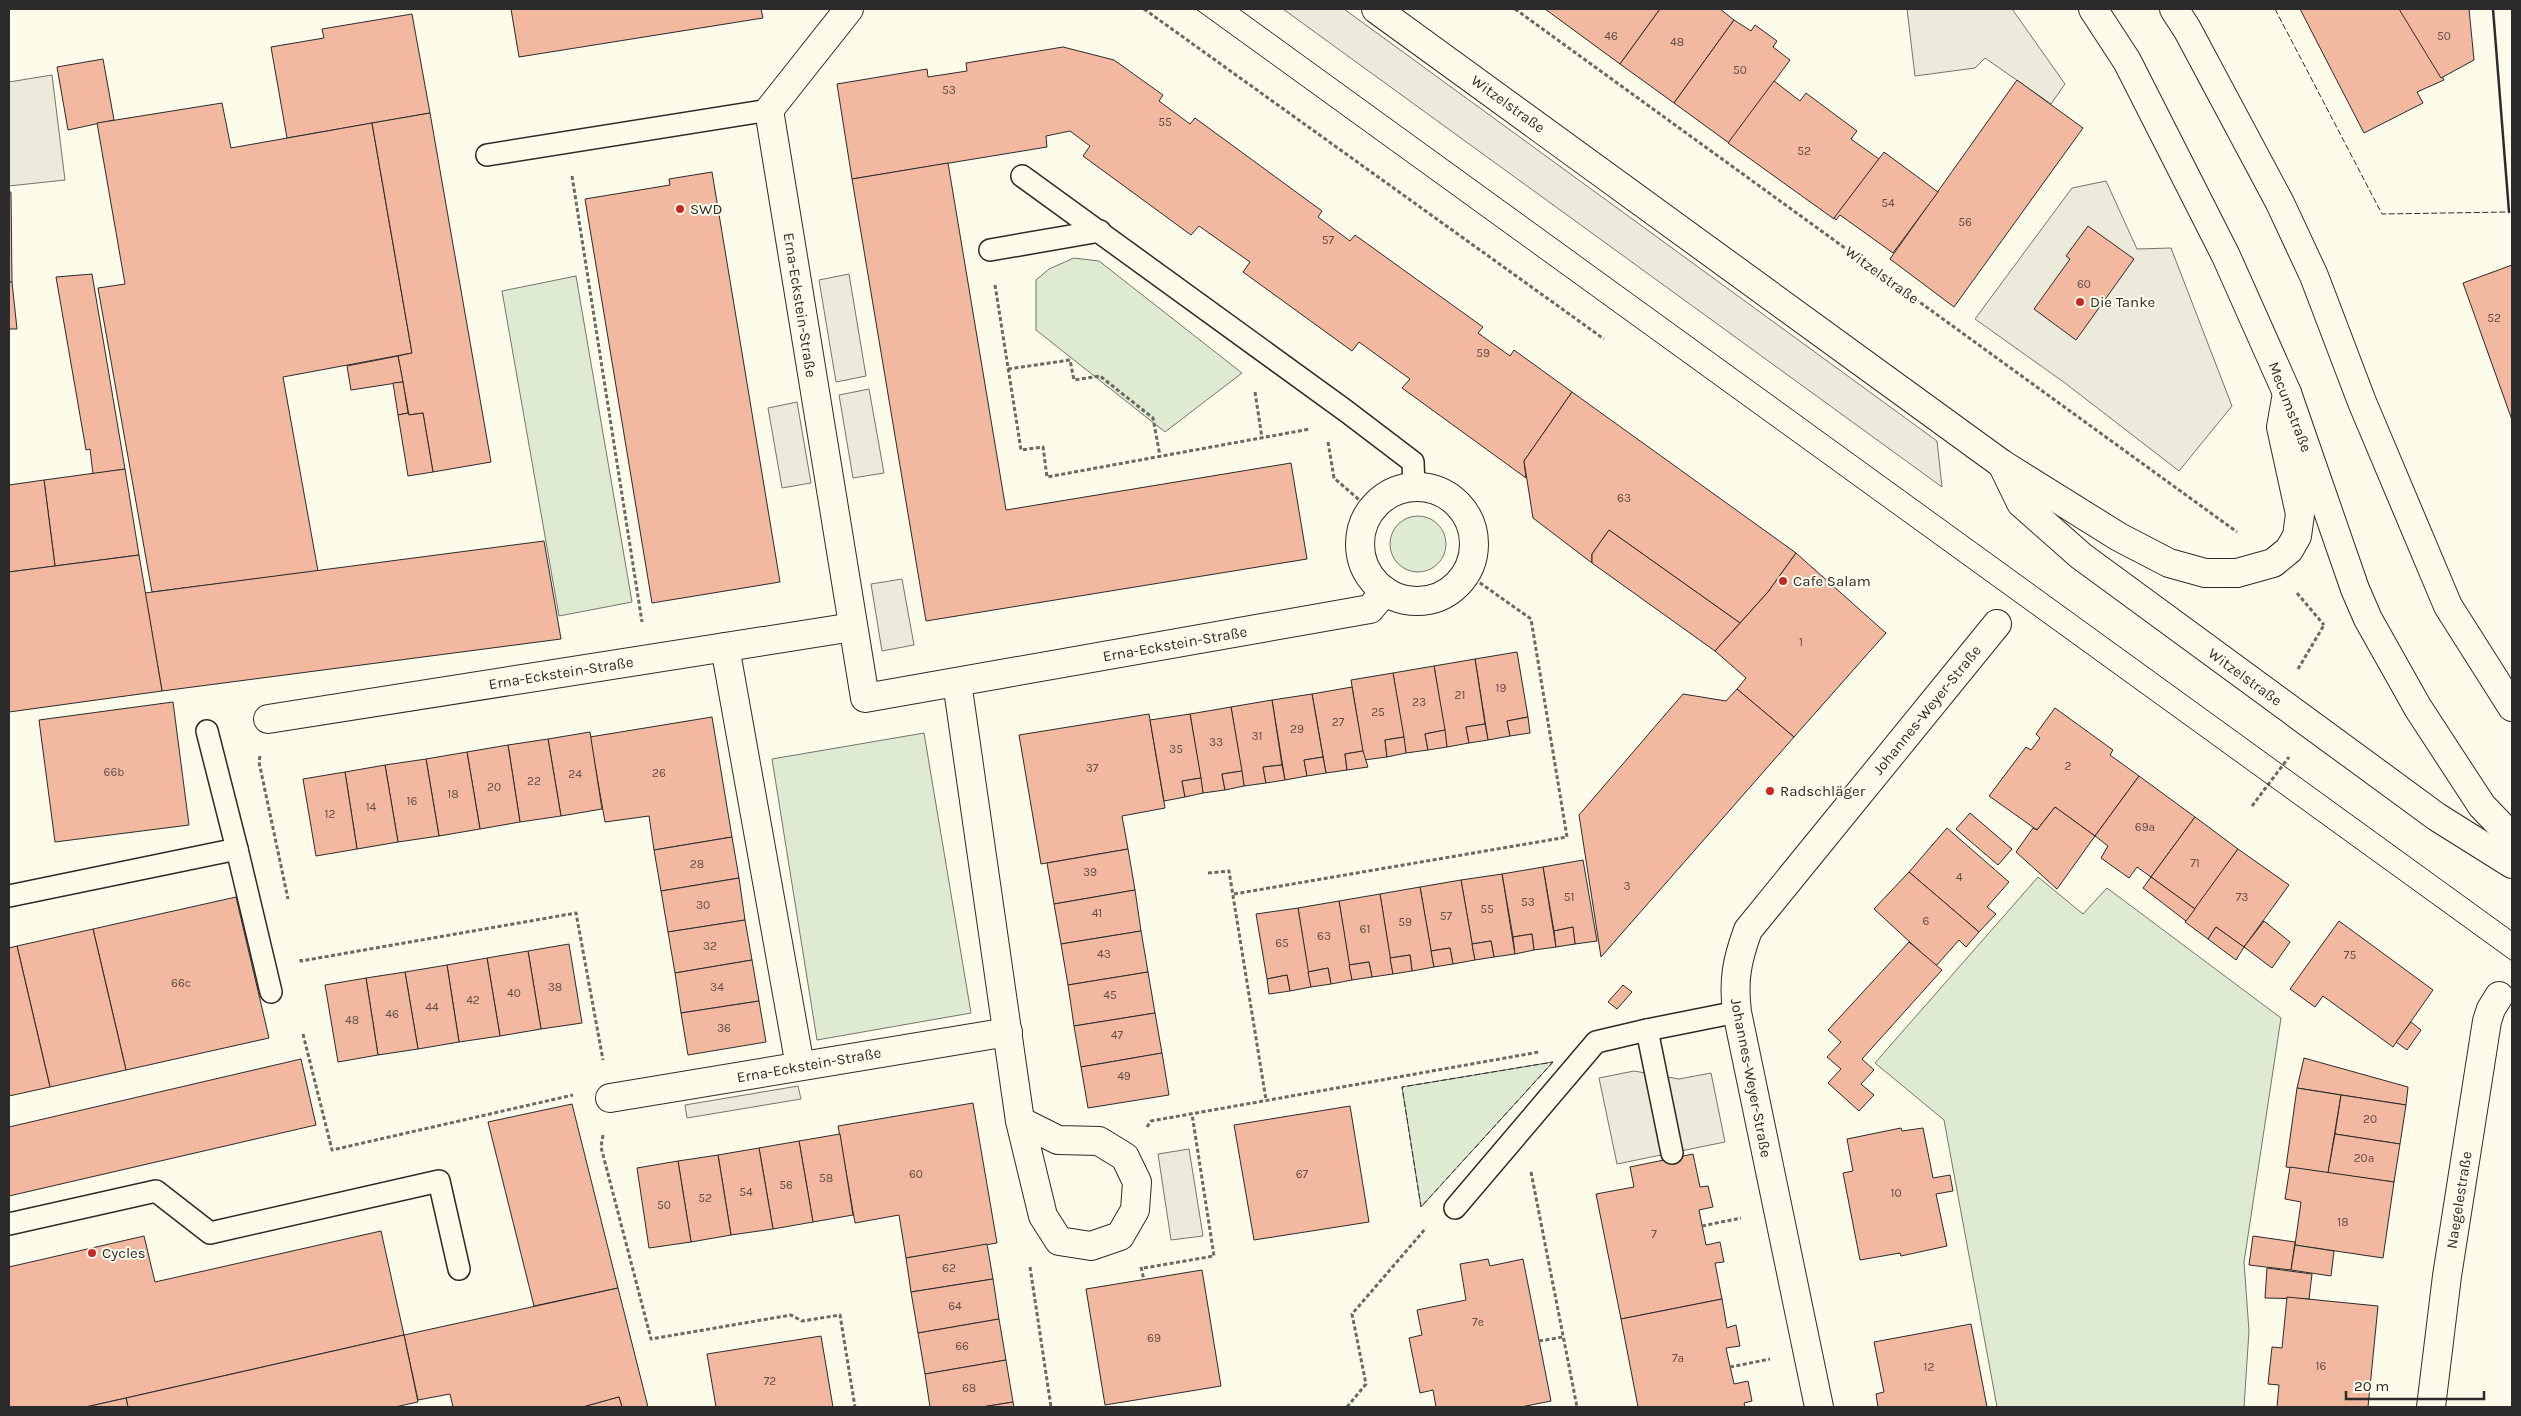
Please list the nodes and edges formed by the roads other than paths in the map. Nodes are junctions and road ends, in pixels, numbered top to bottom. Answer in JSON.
{"nodes":[{"id":1,"x":849,"y":9,"type":"edge"},
{"id":2,"x":1376,"y":9,"type":"edge"},
{"id":3,"x":2093,"y":9,"type":"edge"},
{"id":4,"x":2174,"y":9,"type":"edge"},
{"id":5,"x":769,"y":110,"type":"junction"},
{"id":6,"x":487,"y":155,"type":"dead end"},
{"id":7,"x":1022,"y":176,"type":"dead end"},
{"id":8,"x":1100,"y":231,"type":"junction"},
{"id":9,"x":990,"y":250,"type":"road end"},
{"id":10,"x":2287,"y":393,"type":"junction"},
{"id":11,"x":2002,"y":464,"type":"junction"},
{"id":12,"x":1414,"y":488,"type":"junction"},
{"id":13,"x":1385,"y":591,"type":"junction"},
{"id":14,"x":1997,"y":624,"type":"dead end"},
{"id":15,"x":853,"y":627,"type":"junction"},
{"id":16,"x":725,"y":647,"type":"junction"},
{"id":17,"x":957,"y":682,"type":"junction"},
{"id":18,"x":2512,"y":707,"type":"edge"},
{"id":19,"x":268,"y":719,"type":"road end"},
{"id":20,"x":207,"y":731,"type":"dead end"},
{"id":21,"x":2512,"y":837,"type":"edge"},
{"id":22,"x":237,"y":849,"type":"junction"},
{"id":23,"x":2512,"y":864,"type":"edge"},
{"id":24,"x":9,"y":896,"type":"edge"},
{"id":25,"x":271,"y":992,"type":"dead end"},
{"id":26,"x":2499,"y":996,"type":"dead end"},
{"id":27,"x":1737,"y":1012,"type":"junction"},
{"id":28,"x":1647,"y":1030,"type":"junction"},
{"id":29,"x":1008,"y":1032,"type":"junction"},
{"id":30,"x":800,"y":1066,"type":"junction"},
{"id":31,"x":610,"y":1098,"type":"road end"},
{"id":32,"x":1020,"y":1121,"type":"junction"},
{"id":33,"x":1672,"y":1153,"type":"dead end"},
{"id":34,"x":1455,"y":1208,"type":"road end"},
{"id":35,"x":9,"y":1224,"type":"edge"},
{"id":36,"x":459,"y":1269,"type":"dead end"},
{"id":37,"x":1819,"y":1407,"type":"edge"},
{"id":38,"x":2431,"y":1407,"type":"edge"}],
"edges":[{"from":1,"to":5,"type":"street"},
{"from":2,"to":11,"type":"street","name":"Witzelstraße"},
{"from":3,"to":10,"type":"street","name":"Mecumstraße"},
{"from":4,"to":18,"type":"street"},
{"from":5,"to":6,"type":"lane"},
{"from":5,"to":15,"type":"street","name":"Erna-Eckstein-Straße"},
{"from":7,"to":8,"type":"lane"},
{"from":8,"to":9,"type":"lane"},
{"from":8,"to":12,"type":"lane"},
{"from":10,"to":11,"type":"street","name":"Witzelstraße"},
{"from":10,"to":21,"type":"street","name":"Mecumstraße"},
{"from":11,"to":23,"type":"street","name":"Witzelstraße"},
{"from":12,"to":13,"type":"street"},
{"from":12,"to":13,"type":"street"},
{"from":13,"to":17,"type":"street","name":"Erna-Eckstein-Straße"},
{"from":14,"to":27,"type":"street","name":"Johannes-Weyer-Straße"},
{"from":15,"to":16,"type":"street","name":"Erna-Eckstein-Straße"},
{"from":15,"to":17,"type":"street","name":"Erna-Eckstein-Straße"},
{"from":16,"to":19,"type":"street","name":"Erna-Eckstein-Straße"},
{"from":16,"to":30,"type":"street"},
{"from":17,"to":29,"type":"street"},
{"from":20,"to":22,"type":"lane"},
{"from":22,"to":24,"type":"lane"},
{"from":22,"to":25,"type":"lane"},
{"from":26,"to":38,"type":"street","name":"Naegelestraße"},
{"from":27,"to":28,"type":"lane"},
{"from":27,"to":37,"type":"street","name":"Johannes-Weyer-Straße"},
{"from":28,"to":33,"type":"lane"},
{"from":28,"to":34,"type":"lane"},
{"from":29,"to":30,"type":"street","name":"Erna-Eckstein-Straße"},
{"from":29,"to":32,"type":"street"},
{"from":30,"to":31,"type":"street","name":"Erna-Eckstein-Straße"},
{"from":32,"to":32,"type":"street"},
{"from":35,"to":36,"type":"lane"}]}
